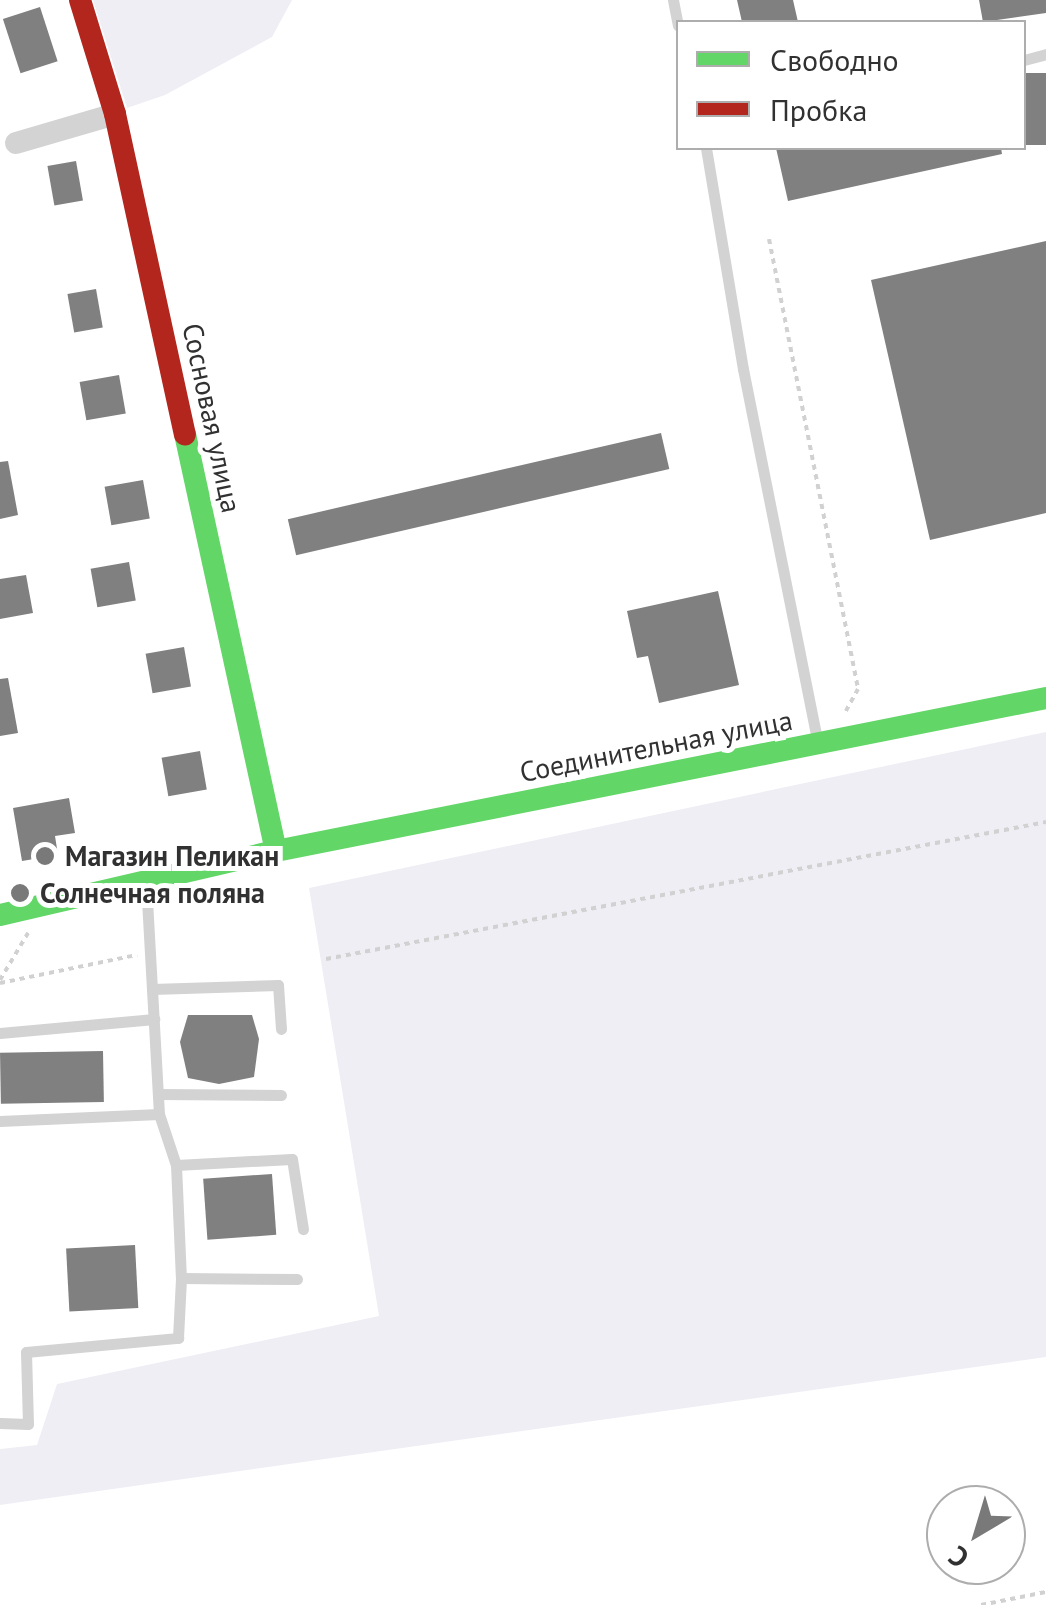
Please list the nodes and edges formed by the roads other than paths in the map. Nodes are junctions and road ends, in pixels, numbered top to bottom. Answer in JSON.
{"nodes":[{"id":1,"x":80,"y":0,"type":"edge"},
{"id":2,"x":115,"y":114,"type":"junction"},
{"id":3,"x":16,"y":143,"type":"dead end"},
{"id":4,"x":706,"y":150,"type":"edge"},
{"id":5,"x":1046,"y":698,"type":"edge"},
{"id":6,"x":818,"y":745,"type":"junction"},
{"id":7,"x":276,"y":852,"type":"junction"},
{"id":8,"x":146,"y":882,"type":"junction"},
{"id":9,"x":0,"y":916,"type":"edge"},
{"id":10,"x":152,"y":989,"type":"junction"},
{"id":11,"x":154,"y":1020,"type":"junction"},
{"id":12,"x":281,"y":1029,"type":"dead end"},
{"id":13,"x":0,"y":1033,"type":"edge"},
{"id":14,"x":158,"y":1094,"type":"junction"},
{"id":15,"x":282,"y":1095,"type":"dead end"},
{"id":16,"x":159,"y":1114,"type":"junction"},
{"id":17,"x":0,"y":1120,"type":"edge"},
{"id":18,"x":176,"y":1165,"type":"junction"},
{"id":19,"x":303,"y":1230,"type":"dead end"},
{"id":20,"x":180,"y":1278,"type":"junction"},
{"id":21,"x":297,"y":1279,"type":"dead end"},
{"id":22,"x":0,"y":1424,"type":"edge"}],
"edges":[{"from":1,"to":2,"type":"street","name":"Сосновая улица"},
{"from":2,"to":3,"type":"street"},
{"from":2,"to":7,"type":"street","name":"Сосновая улица"},
{"from":4,"to":6,"type":"lane"},
{"from":5,"to":6,"type":"street","name":"Соединительная улица"},
{"from":6,"to":7,"type":"street","name":"Соединительная улица"},
{"from":7,"to":8,"type":"street","name":"Соединительная улица"},
{"from":8,"to":9,"type":"street","name":"Соединительная улица"},
{"from":8,"to":10,"type":"lane"},
{"from":10,"to":11,"type":"lane"},
{"from":10,"to":12,"type":"lane"},
{"from":11,"to":13,"type":"lane"},
{"from":11,"to":14,"type":"lane"},
{"from":14,"to":15,"type":"lane"},
{"from":14,"to":16,"type":"lane"},
{"from":16,"to":17,"type":"lane"},
{"from":16,"to":18,"type":"lane"},
{"from":18,"to":19,"type":"lane"},
{"from":18,"to":20,"type":"lane"},
{"from":20,"to":21,"type":"lane"},
{"from":20,"to":22,"type":"lane"}]}
